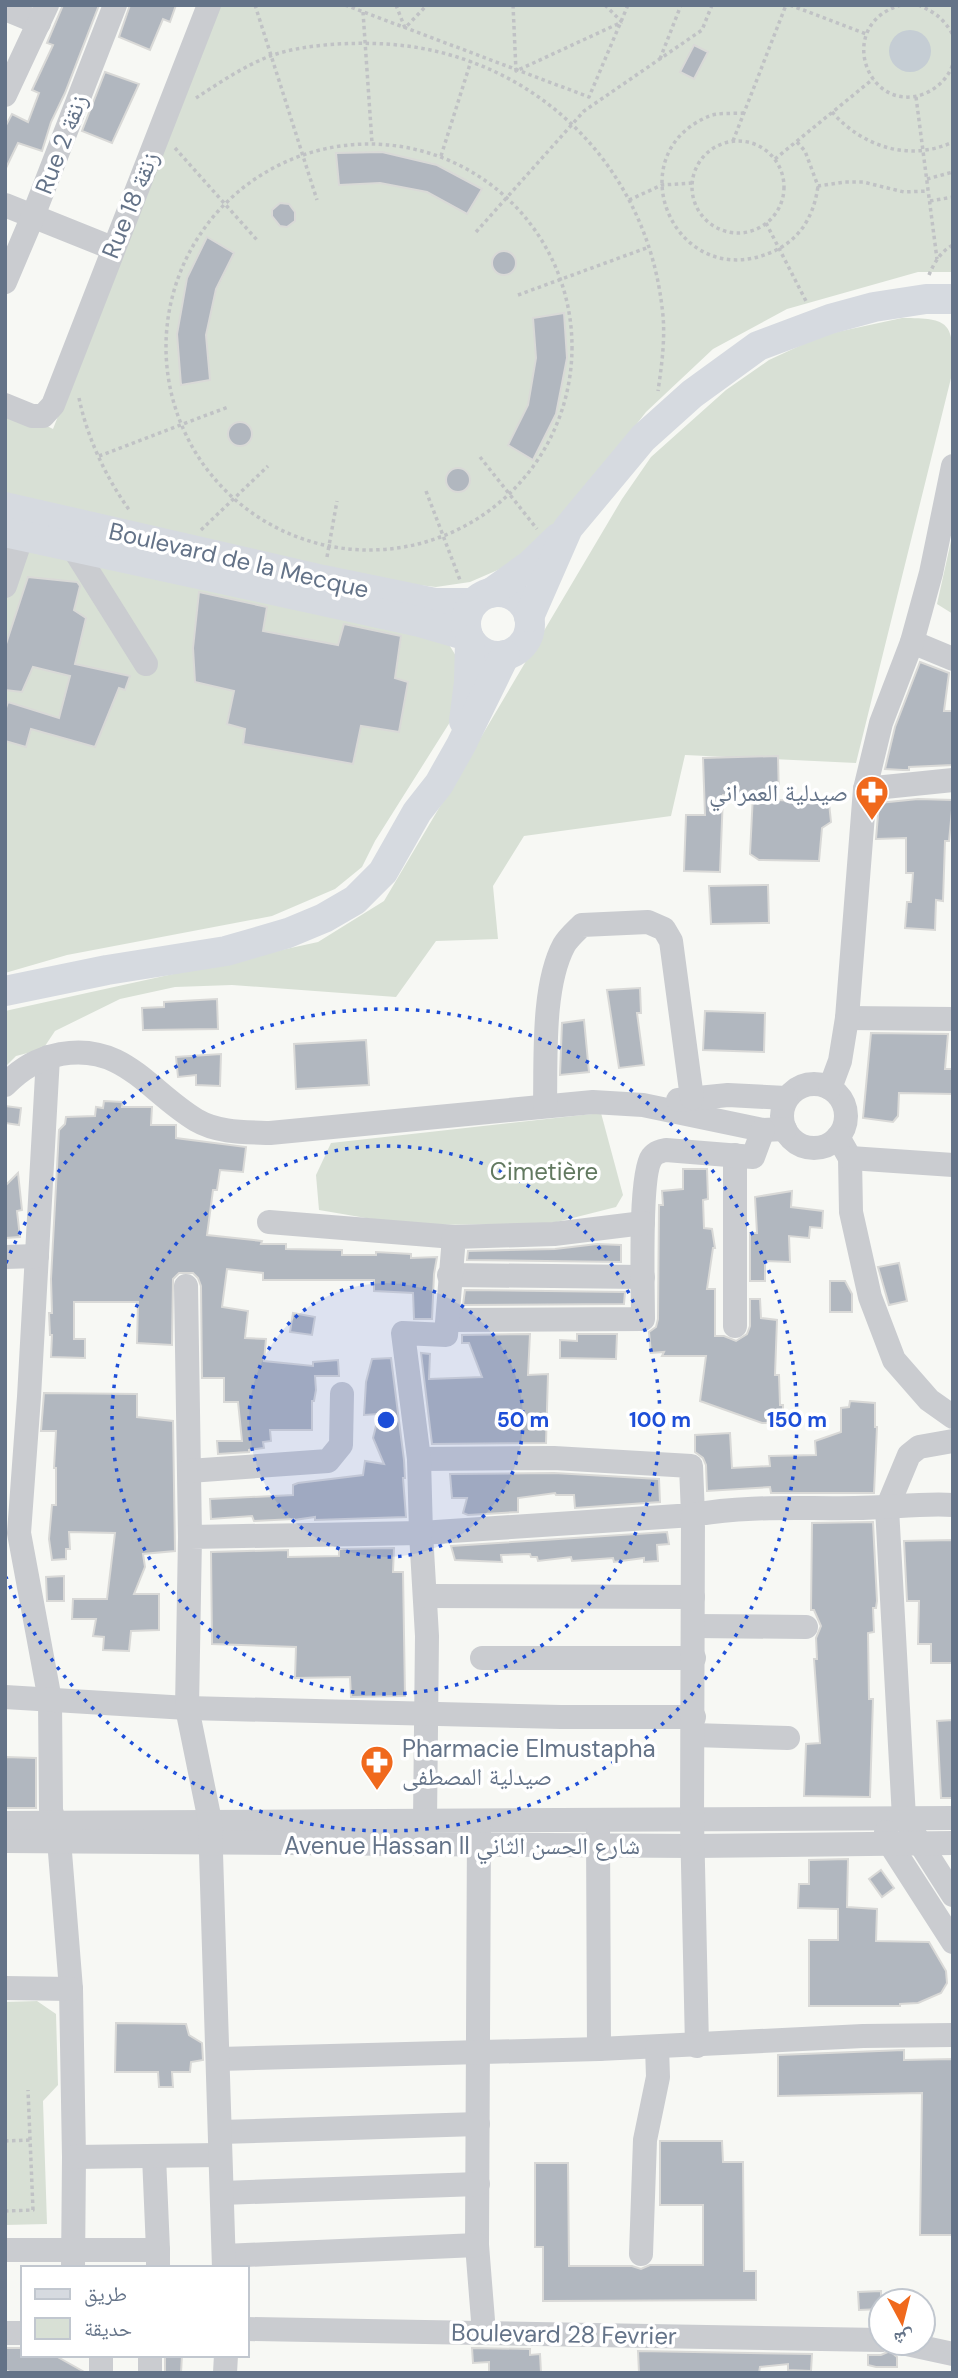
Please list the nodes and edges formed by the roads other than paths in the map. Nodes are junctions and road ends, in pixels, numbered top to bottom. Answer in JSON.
{"nodes":[{"id":1,"x":116,"y":5,"type":"edge"},
{"id":2,"x":209,"y":5,"type":"edge"},
{"id":3,"x":5,"y":9,"type":"edge"},
{"id":4,"x":43,"y":14,"type":"edge"},
{"id":5,"x":5,"y":95,"type":"edge"},
{"id":6,"x":5,"y":205,"type":"edge"},
{"id":7,"x":33,"y":216,"type":"junction"},
{"id":8,"x":113,"y":248,"type":"junction"},
{"id":9,"x":5,"y":282,"type":"edge"},
{"id":10,"x":939,"y":299,"type":"edge"},
{"id":11,"x":5,"y":405,"type":"edge"},
{"id":12,"x":953,"y":466,"type":"edge"},
{"id":13,"x":5,"y":507,"type":"edge"},
{"id":14,"x":554,"y":530,"type":"junction"},
{"id":15,"x":14,"y":534,"type":"edge"},
{"id":16,"x":72,"y":546,"type":"junction"},
{"id":17,"x":5,"y":586,"type":"edge"},
{"id":18,"x":321,"y":591,"type":"junction"},
{"id":19,"x":475,"y":592,"type":"junction"},
{"id":20,"x":529,"y":617,"type":"junction"},
{"id":21,"x":469,"y":638,"type":"junction"},
{"id":22,"x":912,"y":642,"type":"junction"},
{"id":23,"x":505,"y":654,"type":"junction"},
{"id":24,"x":953,"y":659,"type":"edge"},
{"id":25,"x":146,"y":664,"type":"dead end"},
{"id":26,"x":461,"y":745,"type":"junction"},
{"id":27,"x":953,"y":780,"type":"edge"},
{"id":28,"x":865,"y":789,"type":"junction"},
{"id":29,"x":5,"y":991,"type":"edge"},
{"id":30,"x":847,"y":1018,"type":"junction"},
{"id":31,"x":953,"y":1019,"type":"edge"},
{"id":32,"x":48,"y":1057,"type":"junction"},
{"id":33,"x":5,"y":1085,"type":"edge"},
{"id":34,"x":830,"y":1088,"type":"junction"},
{"id":35,"x":692,"y":1098,"type":"junction"},
{"id":36,"x":786,"y":1098,"type":"junction"},
{"id":37,"x":545,"y":1105,"type":"junction"},
{"id":38,"x":643,"y":1105,"type":"junction"},
{"id":39,"x":774,"y":1130,"type":"junction"},
{"id":40,"x":844,"y":1147,"type":"junction"},
{"id":41,"x":735,"y":1155,"type":"junction"},
{"id":42,"x":953,"y":1165,"type":"edge"},
{"id":43,"x":269,"y":1222,"type":"dead end"},
{"id":44,"x":643,"y":1223,"type":"junction"},
{"id":45,"x":454,"y":1237,"type":"junction"},
{"id":46,"x":37,"y":1256,"type":"junction"},
{"id":47,"x":5,"y":1257,"type":"edge"},
{"id":48,"x":449,"y":1275,"type":"junction"},
{"id":49,"x":643,"y":1276,"type":"junction"},
{"id":50,"x":186,"y":1286,"type":"dead end"},
{"id":51,"x":448,"y":1320,"type":"junction"},
{"id":52,"x":735,"y":1326,"type":"dead end"},
{"id":53,"x":342,"y":1394,"type":"dead end"},
{"id":54,"x":953,"y":1417,"type":"edge"},
{"id":55,"x":953,"y":1441,"type":"edge"},
{"id":56,"x":419,"y":1458,"type":"junction"},
{"id":57,"x":189,"y":1471,"type":"junction"},
{"id":58,"x":953,"y":1505,"type":"edge"},
{"id":59,"x":887,"y":1507,"type":"junction"},
{"id":60,"x":693,"y":1514,"type":"junction"},
{"id":61,"x":12,"y":1532,"type":"edge"},
{"id":62,"x":421,"y":1534,"type":"junction"},
{"id":63,"x":190,"y":1538,"type":"junction"},
{"id":64,"x":426,"y":1597,"type":"junction"},
{"id":65,"x":693,"y":1597,"type":"junction"},
{"id":66,"x":694,"y":1626,"type":"junction"},
{"id":67,"x":806,"y":1627,"type":"dead end"},
{"id":68,"x":482,"y":1658,"type":"dead end"},
{"id":69,"x":694,"y":1658,"type":"junction"},
{"id":70,"x":5,"y":1698,"type":"edge"},
{"id":71,"x":50,"y":1700,"type":"junction"},
{"id":72,"x":187,"y":1708,"type":"junction"},
{"id":73,"x":428,"y":1714,"type":"junction"},
{"id":74,"x":694,"y":1726,"type":"junction"},
{"id":75,"x":788,"y":1738,"type":"dead end"},
{"id":76,"x":892,"y":1818,"type":"junction"},
{"id":77,"x":953,"y":1818,"type":"edge"},
{"id":78,"x":597,"y":1820,"type":"junction"},
{"id":79,"x":692,"y":1820,"type":"junction"},
{"id":80,"x":425,"y":1821,"type":"junction"},
{"id":81,"x":479,"y":1821,"type":"junction"},
{"id":82,"x":5,"y":1823,"type":"edge"},
{"id":83,"x":56,"y":1831,"type":"junction"},
{"id":84,"x":210,"y":1832,"type":"junction"},
{"id":85,"x":5,"y":1842,"type":"edge"},
{"id":86,"x":919,"y":1843,"type":"junction"},
{"id":87,"x":953,"y":1843,"type":"edge"},
{"id":88,"x":890,"y":1844,"type":"junction"},
{"id":89,"x":480,"y":1845,"type":"junction"},
{"id":90,"x":598,"y":1846,"type":"junction"},
{"id":91,"x":693,"y":1846,"type":"junction"},
{"id":92,"x":953,"y":1895,"type":"edge"},
{"id":93,"x":953,"y":1942,"type":"edge"},
{"id":94,"x":5,"y":1988,"type":"edge"},
{"id":95,"x":71,"y":1989,"type":"junction"},
{"id":96,"x":953,"y":2035,"type":"edge"},
{"id":97,"x":697,"y":2046,"type":"junction"},
{"id":98,"x":657,"y":2047,"type":"junction"},
{"id":99,"x":599,"y":2049,"type":"junction"},
{"id":100,"x":478,"y":2051,"type":"junction"},
{"id":101,"x":219,"y":2059,"type":"junction"},
{"id":102,"x":478,"y":2124,"type":"junction"},
{"id":103,"x":220,"y":2144,"type":"junction"},
{"id":104,"x":154,"y":2156,"type":"junction"},
{"id":105,"x":74,"y":2157,"type":"junction"},
{"id":106,"x":478,"y":2183,"type":"junction"},
{"id":107,"x":222,"y":2193,"type":"junction"},
{"id":108,"x":477,"y":2245,"type":"junction"},
{"id":109,"x":5,"y":2250,"type":"edge"},
{"id":110,"x":640,"y":2254,"type":"dead end"},
{"id":111,"x":73,"y":2259,"type":"edge"},
{"id":112,"x":158,"y":2259,"type":"edge"},
{"id":113,"x":224,"y":2262,"type":"edge"},
{"id":114,"x":248,"y":2329,"type":"edge"},
{"id":115,"x":484,"y":2333,"type":"junction"},
{"id":116,"x":867,"y":2340,"type":"edge"}],
"edges":[{"from":1,"to":7,"type":"street","name":"Rue 2 زنقة"},
{"from":2,"to":8,"type":"street","name":"Rue 18 زنقة"},
{"from":3,"to":4,"type":"street"},
{"from":4,"to":5,"type":"street"},
{"from":6,"to":7,"type":"street"},
{"from":7,"to":8,"type":"street"},
{"from":7,"to":9,"type":"street","name":"Rue 2 زنقة"},
{"from":8,"to":11,"type":"street","name":"Rue 18 زنقة"},
{"from":10,"to":14,"type":"main road"},
{"from":12,"to":22,"type":"street"},
{"from":13,"to":18,"type":"main road","name":"Boulevard de la Mecque"},
{"from":14,"to":19,"type":"main road"},
{"from":14,"to":20,"type":"main road"},
{"from":15,"to":16,"type":"main road","name":"Boulevard de la Mecque"},
{"from":15,"to":17,"type":"street"},
{"from":16,"to":18,"type":"main road","name":"Boulevard de la Mecque"},
{"from":16,"to":25,"type":"street"},
{"from":18,"to":19,"type":"main road","name":"Boulevard de la Mecque"},
{"from":18,"to":21,"type":"main road","name":"Boulevard de la Mecque"},
{"from":19,"to":20,"type":"main road"},
{"from":19,"to":21,"type":"main road"},
{"from":20,"to":23,"type":"main road"},
{"from":21,"to":23,"type":"main road"},
{"from":21,"to":26,"type":"main road"},
{"from":22,"to":24,"type":"street"},
{"from":22,"to":28,"type":"street"},
{"from":23,"to":26,"type":"main road"},
{"from":26,"to":29,"type":"main road"},
{"from":27,"to":28,"type":"street"},
{"from":28,"to":30,"type":"street"},
{"from":30,"to":31,"type":"street"},
{"from":30,"to":34,"type":"street"},
{"from":32,"to":33,"type":"street"},
{"from":32,"to":37,"type":"street"},
{"from":32,"to":46,"type":"street"},
{"from":34,"to":36,"type":"street"},
{"from":34,"to":40,"type":"street"},
{"from":35,"to":36,"type":"street"},
{"from":35,"to":37,"type":"street"},
{"from":35,"to":38,"type":"street"},
{"from":36,"to":39,"type":"street"},
{"from":37,"to":38,"type":"street"},
{"from":38,"to":39,"type":"street"},
{"from":39,"to":40,"type":"street"},
{"from":39,"to":41,"type":"street"},
{"from":40,"to":42,"type":"street"},
{"from":40,"to":54,"type":"street"},
{"from":41,"to":44,"type":"street"},
{"from":41,"to":52,"type":"street"},
{"from":43,"to":45,"type":"street"},
{"from":44,"to":45,"type":"street"},
{"from":44,"to":49,"type":"street"},
{"from":45,"to":48,"type":"street"},
{"from":46,"to":47,"type":"street"},
{"from":46,"to":61,"type":"street"},
{"from":48,"to":49,"type":"street"},
{"from":48,"to":51,"type":"street"},
{"from":49,"to":51,"type":"street"},
{"from":50,"to":57,"type":"street"},
{"from":51,"to":56,"type":"street"},
{"from":53,"to":57,"type":"street"},
{"from":55,"to":59,"type":"street"},
{"from":56,"to":60,"type":"street"},
{"from":56,"to":62,"type":"street"},
{"from":57,"to":63,"type":"street"},
{"from":58,"to":59,"type":"street"},
{"from":59,"to":60,"type":"street"},
{"from":59,"to":76,"type":"street"},
{"from":60,"to":62,"type":"street"},
{"from":60,"to":65,"type":"street"},
{"from":61,"to":71,"type":"street"},
{"from":62,"to":63,"type":"street"},
{"from":62,"to":64,"type":"street"},
{"from":63,"to":72,"type":"street"},
{"from":64,"to":65,"type":"street"},
{"from":64,"to":73,"type":"street"},
{"from":65,"to":66,"type":"street"},
{"from":66,"to":67,"type":"street"},
{"from":66,"to":69,"type":"street"},
{"from":68,"to":69,"type":"street"},
{"from":69,"to":74,"type":"street"},
{"from":70,"to":71,"type":"street"},
{"from":71,"to":72,"type":"street"},
{"from":71,"to":83,"type":"street"},
{"from":72,"to":73,"type":"street"},
{"from":72,"to":84,"type":"street"},
{"from":73,"to":74,"type":"street"},
{"from":73,"to":80,"type":"street"},
{"from":74,"to":75,"type":"street"},
{"from":74,"to":79,"type":"street"},
{"from":76,"to":77,"type":"street","name":"Avenue Hassan II شارع الحسن الثاني"},
{"from":76,"to":79,"type":"street","name":"Avenue Hassan II شارع الحسن الثاني"},
{"from":76,"to":86,"type":"street"},
{"from":76,"to":88,"type":"street"},
{"from":78,"to":79,"type":"street","name":"Avenue Hassan II شارع الحسن الثاني"},
{"from":78,"to":81,"type":"street","name":"Avenue Hassan II شارع الحسن الثاني"},
{"from":78,"to":90,"type":"street"},
{"from":79,"to":91,"type":"street"},
{"from":80,"to":81,"type":"street","name":"Avenue Hassan II شارع الحسن الثاني"},
{"from":80,"to":84,"type":"street","name":"Avenue Hassan II شارع الحسن الثاني"},
{"from":81,"to":89,"type":"street"},
{"from":82,"to":83,"type":"street","name":"Avenue Hassan II شارع الحسن الثاني"},
{"from":83,"to":84,"type":"street","name":"Avenue Hassan II شارع الحسن الثاني"},
{"from":83,"to":85,"type":"street","name":"Avenue Hassan II شارع الحسن الثاني"},
{"from":83,"to":95,"type":"street"},
{"from":84,"to":89,"type":"street","name":"Avenue Hassan II شارع الحسن الثاني"},
{"from":84,"to":101,"type":"street"},
{"from":86,"to":87,"type":"street","name":"Avenue Hassan II شارع الحسن الثاني"},
{"from":86,"to":88,"type":"street","name":"Avenue Hassan II شارع الحسن الثاني"},
{"from":86,"to":92,"type":"street"},
{"from":88,"to":91,"type":"street","name":"Avenue Hassan II شارع الحسن الثاني"},
{"from":88,"to":93,"type":"street"},
{"from":89,"to":90,"type":"street","name":"Avenue Hassan II شارع الحسن الثاني"},
{"from":89,"to":100,"type":"street"},
{"from":90,"to":91,"type":"street","name":"Avenue Hassan II شارع الحسن الثاني"},
{"from":90,"to":99,"type":"street"},
{"from":91,"to":97,"type":"street"},
{"from":94,"to":95,"type":"street"},
{"from":95,"to":105,"type":"street"},
{"from":96,"to":97,"type":"street"},
{"from":97,"to":98,"type":"street"},
{"from":98,"to":99,"type":"street"},
{"from":98,"to":110,"type":"street"},
{"from":99,"to":100,"type":"street"},
{"from":100,"to":101,"type":"street"},
{"from":100,"to":102,"type":"street"},
{"from":101,"to":103,"type":"street"},
{"from":102,"to":103,"type":"street"},
{"from":102,"to":106,"type":"street"},
{"from":103,"to":104,"type":"street"},
{"from":103,"to":107,"type":"street"},
{"from":104,"to":105,"type":"street"},
{"from":104,"to":112,"type":"street"},
{"from":105,"to":111,"type":"street"},
{"from":106,"to":107,"type":"street"},
{"from":106,"to":108,"type":"street"},
{"from":107,"to":113,"type":"street"},
{"from":108,"to":113,"type":"street"},
{"from":108,"to":115,"type":"street"},
{"from":109,"to":111,"type":"street"},
{"from":111,"to":112,"type":"street"},
{"from":114,"to":115,"type":"street","name":"Boulevard 28 Fevrier"},
{"from":115,"to":116,"type":"street","name":"Boulevard 28 Fevrier"}]}
